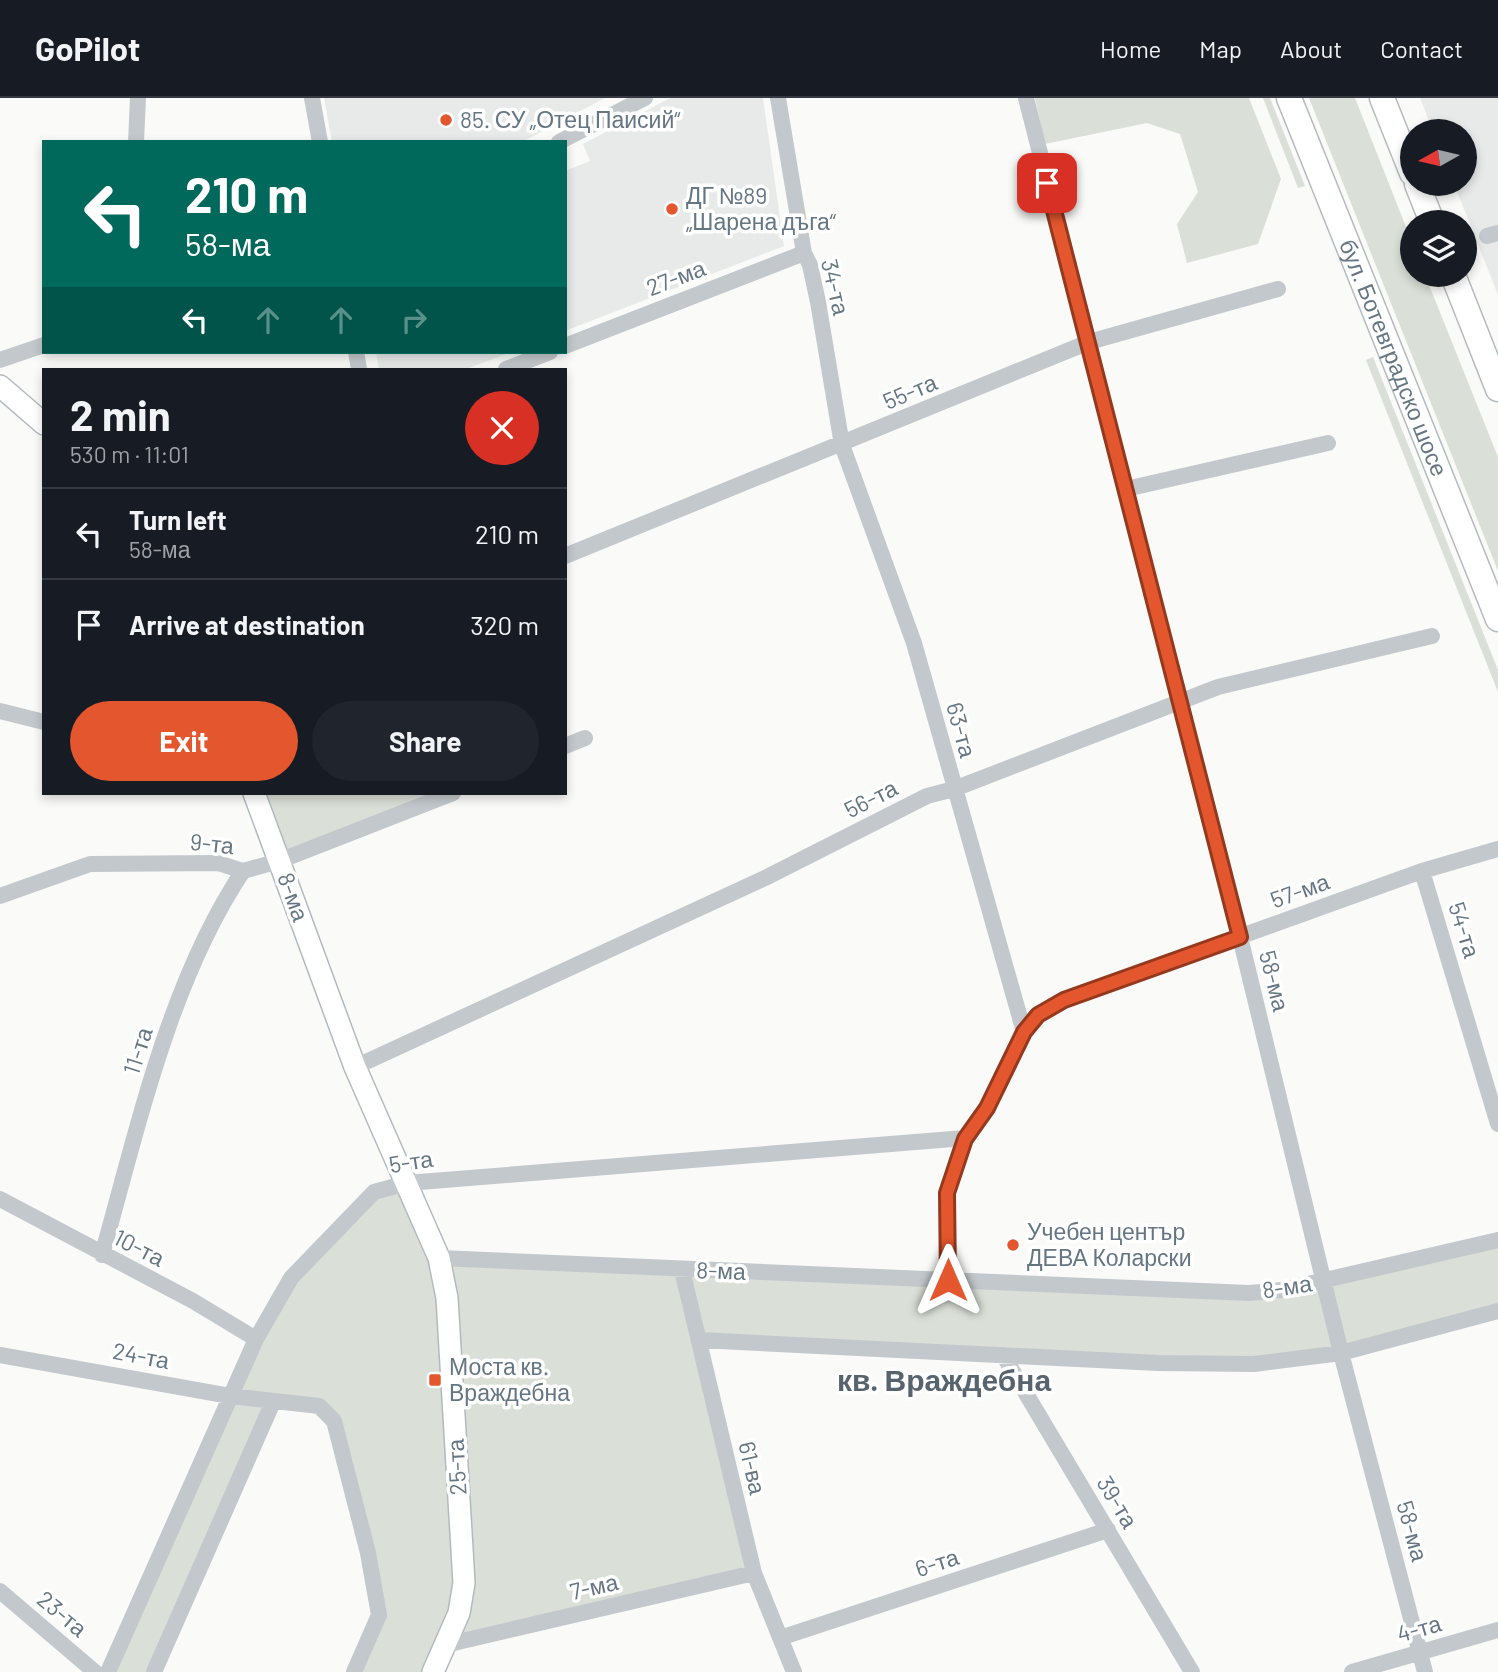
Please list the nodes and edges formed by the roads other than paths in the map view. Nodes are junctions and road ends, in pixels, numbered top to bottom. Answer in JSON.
{"nodes":[{"id":1,"x":138,"y":98,"type":"edge"},
{"id":2,"x":312,"y":98,"type":"edge"},
{"id":3,"x":645,"y":98,"type":"edge"},
{"id":4,"x":778,"y":98,"type":"edge"},
{"id":5,"x":1026,"y":98,"type":"edge"},
{"id":6,"x":1289,"y":98,"type":"edge"},
{"id":7,"x":1382,"y":98,"type":"edge"},
{"id":8,"x":136,"y":140,"type":"edge"},
{"id":9,"x":320,"y":140,"type":"edge"},
{"id":10,"x":563,"y":140,"type":"edge"},
{"id":11,"x":1400,"y":143,"type":"edge"},
{"id":12,"x":804,"y":253,"type":"junction"},
{"id":13,"x":1458,"y":287,"type":"edge"},
{"id":14,"x":1278,"y":289,"type":"dead end"},
{"id":15,"x":1089,"y":342,"type":"junction"},
{"id":16,"x":567,"y":345,"type":"edge"},
{"id":17,"x":42,"y":346,"type":"edge"},
{"id":18,"x":545,"y":354,"type":"edge"},
{"id":19,"x":0,"y":360,"type":"edge"},
{"id":20,"x":509,"y":368,"type":"edge"},
{"id":21,"x":0,"y":386,"type":"edge"},
{"id":22,"x":1498,"y":388,"type":"edge"},
{"id":23,"x":42,"y":422,"type":"edge"},
{"id":24,"x":1328,"y":443,"type":"dead end"},
{"id":25,"x":842,"y":444,"type":"junction"},
{"id":26,"x":1126,"y":489,"type":"junction"},
{"id":27,"x":567,"y":555,"type":"edge"},
{"id":28,"x":1498,"y":620,"type":"edge"},
{"id":29,"x":1432,"y":636,"type":"dead end"},
{"id":30,"x":1180,"y":702,"type":"junction"},
{"id":31,"x":0,"y":712,"type":"edge"},
{"id":32,"x":42,"y":722,"type":"edge"},
{"id":33,"x":585,"y":738,"type":"dead end"},
{"id":34,"x":567,"y":745,"type":"edge"},
{"id":35,"x":954,"y":789,"type":"junction"},
{"id":36,"x":255,"y":795,"type":"edge"},
{"id":37,"x":448,"y":795,"type":"edge"},
{"id":38,"x":1498,"y":849,"type":"edge"},
{"id":39,"x":279,"y":861,"type":"junction"},
{"id":40,"x":243,"y":871,"type":"junction"},
{"id":41,"x":1422,"y":871,"type":"junction"},
{"id":42,"x":0,"y":896,"type":"edge"},
{"id":43,"x":1240,"y":937,"type":"junction"},
{"id":44,"x":1024,"y":1032,"type":"junction"},
{"id":45,"x":355,"y":1067,"type":"junction"},
{"id":46,"x":1498,"y":1124,"type":"edge"},
{"id":47,"x":965,"y":1139,"type":"junction"},
{"id":48,"x":407,"y":1183,"type":"junction"},
{"id":49,"x":0,"y":1199,"type":"edge"},
{"id":50,"x":1498,"y":1240,"type":"edge"},
{"id":51,"x":102,"y":1255,"type":"junction"},
{"id":52,"x":439,"y":1258,"type":"junction"},
{"id":53,"x":682,"y":1270,"type":"junction"},
{"id":54,"x":948,"y":1280,"type":"junction"},
{"id":55,"x":1323,"y":1281,"type":"junction"},
{"id":56,"x":1498,"y":1311,"type":"edge"},
{"id":57,"x":256,"y":1339,"type":"junction"},
{"id":58,"x":699,"y":1340,"type":"junction"},
{"id":59,"x":1341,"y":1353,"type":"junction"},
{"id":60,"x":1003,"y":1354,"type":"junction"},
{"id":61,"x":0,"y":1355,"type":"edge"},
{"id":62,"x":230,"y":1396,"type":"junction"},
{"id":63,"x":273,"y":1402,"type":"junction"},
{"id":64,"x":1108,"y":1530,"type":"junction"},
{"id":65,"x":754,"y":1573,"type":"junction"},
{"id":66,"x":0,"y":1591,"type":"edge"},
{"id":67,"x":1498,"y":1630,"type":"edge"},
{"id":68,"x":780,"y":1638,"type":"junction"},
{"id":69,"x":445,"y":1645,"type":"junction"},
{"id":70,"x":1420,"y":1653,"type":"junction"},
{"id":71,"x":94,"y":1672,"type":"edge"},
{"id":72,"x":108,"y":1672,"type":"edge"},
{"id":73,"x":154,"y":1672,"type":"edge"},
{"id":74,"x":354,"y":1672,"type":"edge"},
{"id":75,"x":433,"y":1672,"type":"edge"},
{"id":76,"x":794,"y":1672,"type":"edge"},
{"id":77,"x":1192,"y":1672,"type":"edge"},
{"id":78,"x":1352,"y":1672,"type":"edge"},
{"id":79,"x":1425,"y":1672,"type":"edge"}],
"edges":[{"from":1,"to":8,"type":"street"},
{"from":2,"to":9,"type":"street"},
{"from":3,"to":10,"type":"street"},
{"from":4,"to":12,"type":"street","name":"34-та"},
{"from":5,"to":15,"type":"street","name":"58-ма"},
{"from":6,"to":28,"type":"main road","name":"бул. Ботевградско шосе"},
{"from":7,"to":11,"type":"main road"},
{"from":12,"to":16,"type":"street","name":"27-ма"},
{"from":12,"to":25,"type":"street","name":"34-та"},
{"from":13,"to":22,"type":"main road"},
{"from":14,"to":15,"type":"street","name":"55-та"},
{"from":15,"to":25,"type":"street","name":"55-та"},
{"from":15,"to":26,"type":"street","name":"58-ма"},
{"from":17,"to":19,"type":"street"},
{"from":18,"to":20,"type":"street"},
{"from":21,"to":23,"type":"street"},
{"from":24,"to":26,"type":"street"},
{"from":25,"to":27,"type":"street","name":"55-та"},
{"from":25,"to":35,"type":"street","name":"63-та"},
{"from":26,"to":30,"type":"street","name":"58-ма"},
{"from":29,"to":30,"type":"street","name":"56-та"},
{"from":30,"to":35,"type":"street","name":"56-та"},
{"from":30,"to":43,"type":"street","name":"58-ма"},
{"from":31,"to":32,"type":"street"},
{"from":33,"to":34,"type":"street"},
{"from":35,"to":44,"type":"street","name":"63-та"},
{"from":35,"to":45,"type":"street","name":"56-та"},
{"from":36,"to":39,"type":"street","name":"8-ма"},
{"from":37,"to":39,"type":"street","name":"9-та"},
{"from":38,"to":41,"type":"street","name":"57-ма"},
{"from":39,"to":40,"type":"street","name":"9-та"},
{"from":39,"to":45,"type":"street","name":"8-ма"},
{"from":40,"to":42,"type":"street","name":"9-та"},
{"from":40,"to":51,"type":"street","name":"11-та"},
{"from":41,"to":43,"type":"street","name":"57-ма"},
{"from":41,"to":46,"type":"street","name":"54-та"},
{"from":43,"to":44,"type":"street","name":"57-ма"},
{"from":43,"to":55,"type":"street","name":"58-ма"},
{"from":44,"to":47,"type":"street","name":"57-ма"},
{"from":45,"to":48,"type":"street","name":"8-ма"},
{"from":47,"to":48,"type":"street","name":"5-та"},
{"from":47,"to":54,"type":"street","name":"57-ма"},
{"from":48,"to":52,"type":"street","name":"8-ма"},
{"from":48,"to":57,"type":"street","name":"5-та"},
{"from":49,"to":51,"type":"street","name":"10-та"},
{"from":50,"to":55,"type":"street","name":"8-ма"},
{"from":51,"to":57,"type":"street","name":"10-та"},
{"from":52,"to":53,"type":"street","name":"8-ма"},
{"from":52,"to":69,"type":"street","name":"25-та"},
{"from":53,"to":54,"type":"street","name":"8-ма"},
{"from":53,"to":58,"type":"street","name":"61-ва"},
{"from":54,"to":55,"type":"street","name":"8-ма"},
{"from":55,"to":59,"type":"street","name":"58-ма"},
{"from":56,"to":59,"type":"street"},
{"from":57,"to":62,"type":"street","name":"5-та"},
{"from":58,"to":60,"type":"street"},
{"from":58,"to":65,"type":"street","name":"61-ва"},
{"from":59,"to":60,"type":"street"},
{"from":59,"to":70,"type":"street","name":"58-ма"},
{"from":60,"to":64,"type":"street","name":"39-та"},
{"from":61,"to":62,"type":"street","name":"24-та"},
{"from":62,"to":63,"type":"street","name":"24-та"},
{"from":62,"to":72,"type":"street","name":"5-та"},
{"from":63,"to":73,"type":"street"},
{"from":63,"to":74,"type":"street"},
{"from":64,"to":68,"type":"street","name":"6-та"},
{"from":64,"to":77,"type":"street","name":"39-та"},
{"from":65,"to":68,"type":"street","name":"61-ва"},
{"from":65,"to":69,"type":"street","name":"7-ма"},
{"from":66,"to":71,"type":"street","name":"23-та"},
{"from":67,"to":70,"type":"street","name":"4-та"},
{"from":68,"to":76,"type":"street","name":"61-ва"},
{"from":69,"to":75,"type":"street","name":"25-та"},
{"from":70,"to":78,"type":"street","name":"4-та"},
{"from":70,"to":79,"type":"street","name":"58-ма"}]}
